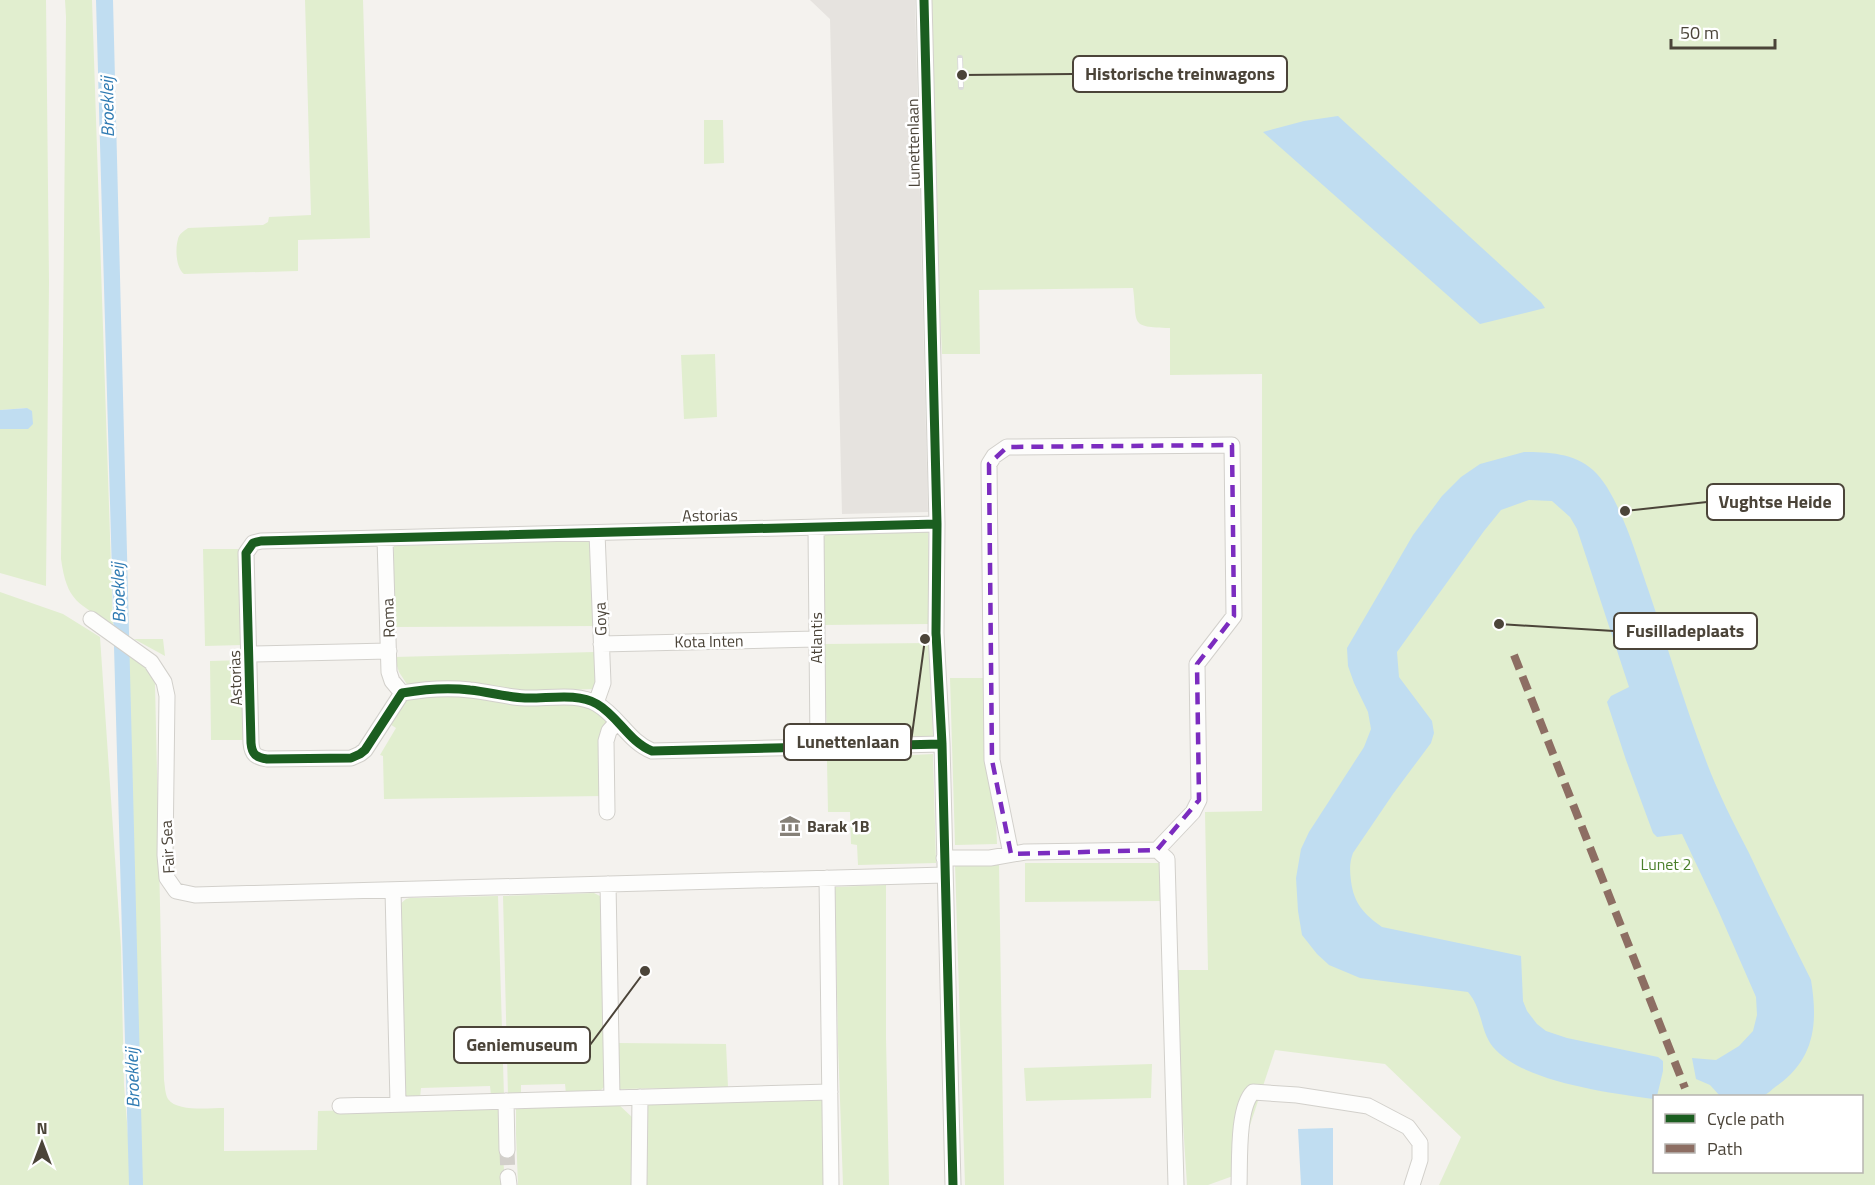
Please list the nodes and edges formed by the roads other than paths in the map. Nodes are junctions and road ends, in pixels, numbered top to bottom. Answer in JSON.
{"nodes":[{"id":1,"x":924,"y":0,"type":"edge"},
{"id":2,"x":937,"y":524,"type":"junction"},
{"id":3,"x":816,"y":528,"type":"junction"},
{"id":4,"x":597,"y":533,"type":"junction"},
{"id":5,"x":385,"y":539,"type":"junction"},
{"id":6,"x":91,"y":619,"type":"dead end"},
{"id":7,"x":816,"y":639,"type":"junction"},
{"id":8,"x":601,"y":644,"type":"junction"},
{"id":9,"x":389,"y":651,"type":"junction"},
{"id":10,"x":249,"y":654,"type":"junction"},
{"id":11,"x":402,"y":693,"type":"junction"},
{"id":12,"x":596,"y":703,"type":"junction"},
{"id":13,"x":617,"y":722,"type":"junction"},
{"id":14,"x":942,"y":744,"type":"junction"},
{"id":15,"x":818,"y":747,"type":"junction"},
{"id":16,"x":607,"y":812,"type":"dead end"},
{"id":17,"x":1157,"y":849,"type":"junction"},
{"id":18,"x":1011,"y":854,"type":"junction"},
{"id":19,"x":944,"y":858,"type":"junction"},
{"id":20,"x":945,"y":875,"type":"junction"},
{"id":21,"x":827,"y":878,"type":"junction"},
{"id":22,"x":608,"y":884,"type":"junction"},
{"id":23,"x":393,"y":890,"type":"junction"},
{"id":24,"x":830,"y":1092,"type":"junction"},
{"id":25,"x":612,"y":1098,"type":"junction"},
{"id":26,"x":640,"y":1098,"type":"junction"},
{"id":27,"x":506,"y":1101,"type":"junction"},
{"id":28,"x":398,"y":1103,"type":"junction"},
{"id":29,"x":340,"y":1106,"type":"dead end"},
{"id":30,"x":507,"y":1150,"type":"tunnel mouth"},
{"id":31,"x":639,"y":1185,"type":"edge"},
{"id":32,"x":831,"y":1185,"type":"edge"},
{"id":33,"x":953,"y":1185,"type":"edge"},
{"id":34,"x":1176,"y":1185,"type":"edge"},
{"id":35,"x":1239,"y":1185,"type":"edge"},
{"id":36,"x":1412,"y":1185,"type":"edge"}],
"edges":[{"from":1,"to":2,"type":"street","name":"Lunettenlaan"},
{"from":2,"to":3,"type":"street","name":"Astorias"},
{"from":2,"to":14,"type":"street","name":"Lunettenlaan"},
{"from":3,"to":4,"type":"street","name":"Astorias"},
{"from":3,"to":7,"type":"street","name":"Atlantis"},
{"from":4,"to":5,"type":"street","name":"Astorias"},
{"from":4,"to":8,"type":"street","name":"Goya"},
{"from":5,"to":9,"type":"street","name":"Roma"},
{"from":5,"to":10,"type":"street","name":"Astorias"},
{"from":6,"to":23,"type":"street","name":"Fair Sea"},
{"from":7,"to":8,"type":"street","name":"Kota Inten"},
{"from":7,"to":15,"type":"street","name":"Atlantis"},
{"from":8,"to":12,"type":"street","name":"Goya"},
{"from":9,"to":10,"type":"street"},
{"from":9,"to":11,"type":"street","name":"Roma"},
{"from":10,"to":11,"type":"street","name":"Astorias"},
{"from":11,"to":12,"type":"street"},
{"from":12,"to":13,"type":"street"},
{"from":13,"to":15,"type":"street"},
{"from":13,"to":16,"type":"street"},
{"from":14,"to":15,"type":"street"},
{"from":14,"to":19,"type":"street","name":"Lunettenlaan"},
{"from":17,"to":18,"type":"street"},
{"from":17,"to":18,"type":"street"},
{"from":17,"to":34,"type":"street"},
{"from":18,"to":19,"type":"street"},
{"from":19,"to":20,"type":"street","name":"Lunettenlaan"},
{"from":20,"to":21,"type":"street"},
{"from":20,"to":33,"type":"street","name":"Lunettenlaan"},
{"from":21,"to":22,"type":"street"},
{"from":21,"to":24,"type":"street"},
{"from":22,"to":23,"type":"street"},
{"from":22,"to":25,"type":"street"},
{"from":23,"to":28,"type":"street"},
{"from":24,"to":26,"type":"street"},
{"from":24,"to":32,"type":"street"},
{"from":25,"to":26,"type":"street"},
{"from":25,"to":27,"type":"street"},
{"from":26,"to":31,"type":"street"},
{"from":27,"to":28,"type":"street"},
{"from":27,"to":30,"type":"street"},
{"from":28,"to":29,"type":"street"},
{"from":35,"to":36,"type":"street"}]}
